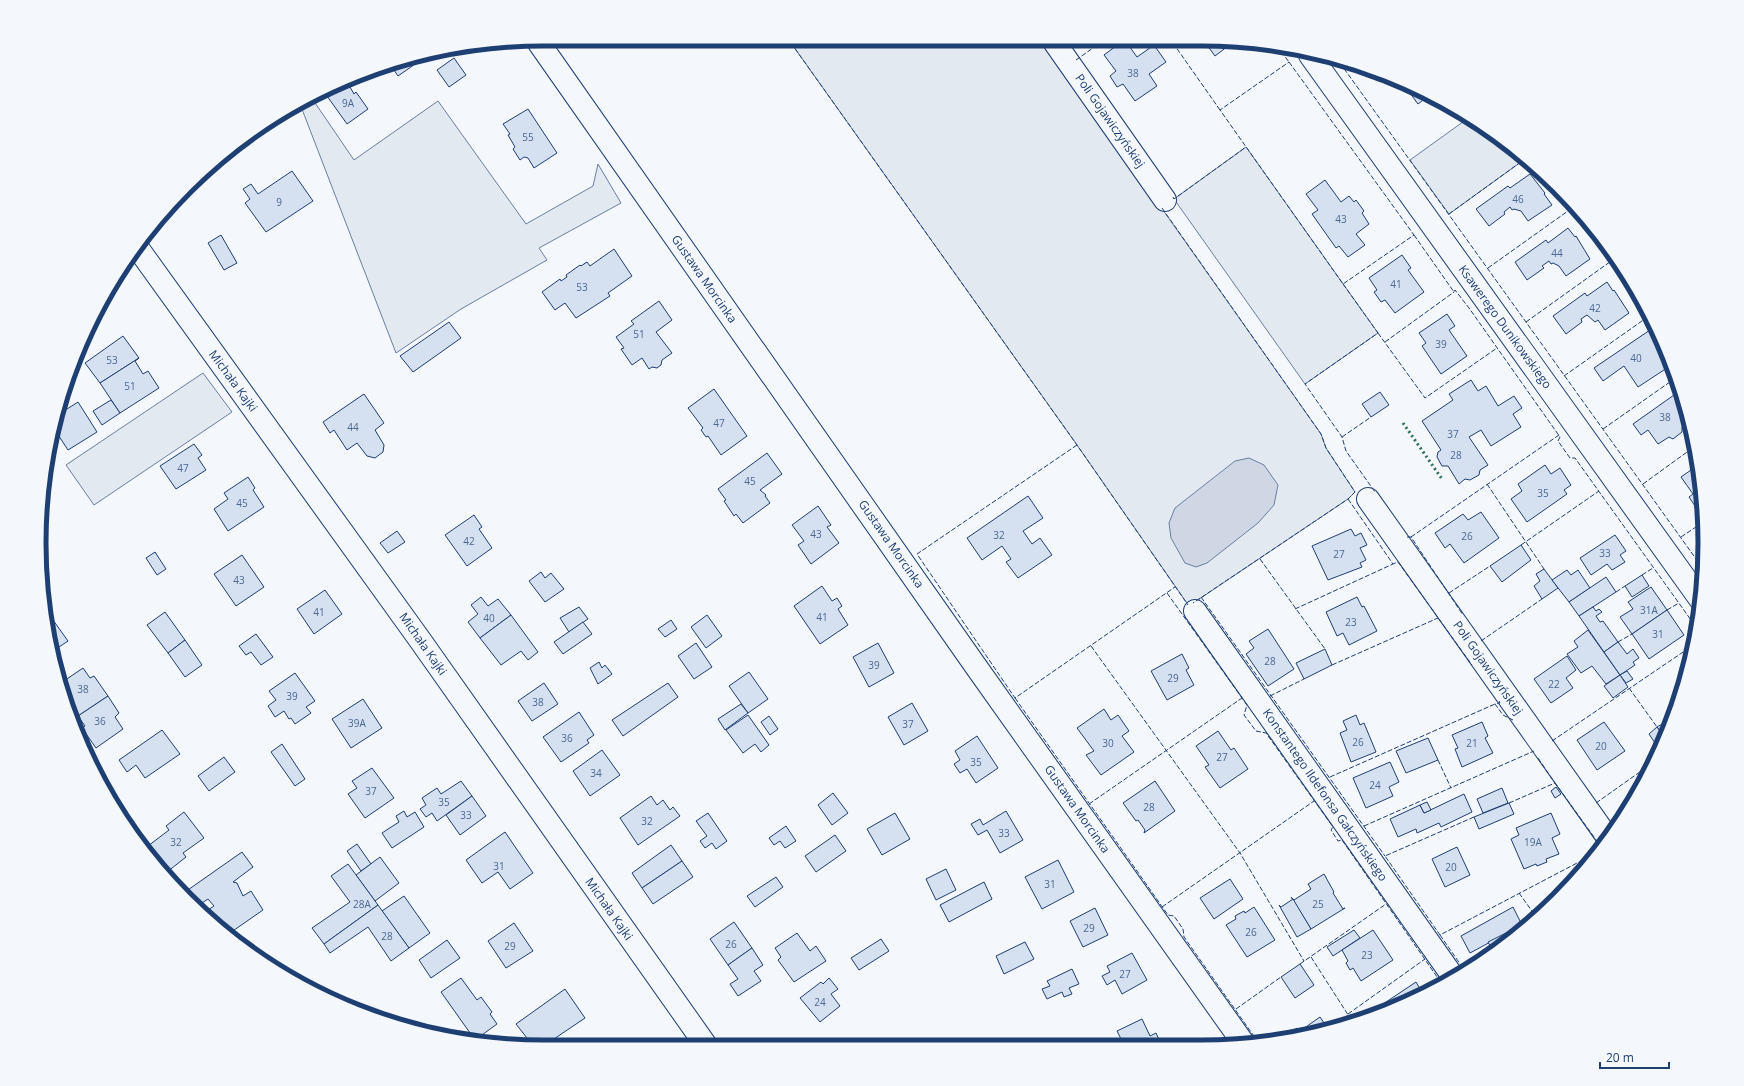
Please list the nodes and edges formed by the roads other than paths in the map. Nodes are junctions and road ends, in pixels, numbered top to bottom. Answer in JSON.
{"nodes":[{"id":1,"x":541,"y":46,"type":"edge"},
{"id":2,"x":1057,"y":46,"type":"edge"},
{"id":3,"x":1313,"y":59,"type":"edge"},
{"id":4,"x":1165,"y":200,"type":"dead end"},
{"id":5,"x":141,"y":252,"type":"edge"},
{"id":6,"x":1368,"y":499,"type":"dead end"},
{"id":7,"x":1695,"y":593,"type":"edge"},
{"id":8,"x":1195,"y":611,"type":"dead end"},
{"id":9,"x":1604,"y":833,"type":"edge"},
{"id":10,"x":1450,"y":973,"type":"edge"},
{"id":11,"x":1240,"y":1038,"type":"edge"},
{"id":12,"x":702,"y":1040,"type":"edge"}],
"edges":[{"from":1,"to":11,"type":"street","name":"Gustawa Morcinka"},
{"from":2,"to":4,"type":"street","name":"Poli Gojawiczyńskiej"},
{"from":3,"to":7,"type":"street","name":"Ksawerego Dunikowskiego"},
{"from":5,"to":12,"type":"street","name":"Michała Kajki"},
{"from":6,"to":9,"type":"street","name":"Poli Gojawiczyńskiej"},
{"from":8,"to":10,"type":"street","name":"Konstantego Ildefonsa Gałczyńskiego"}]}
